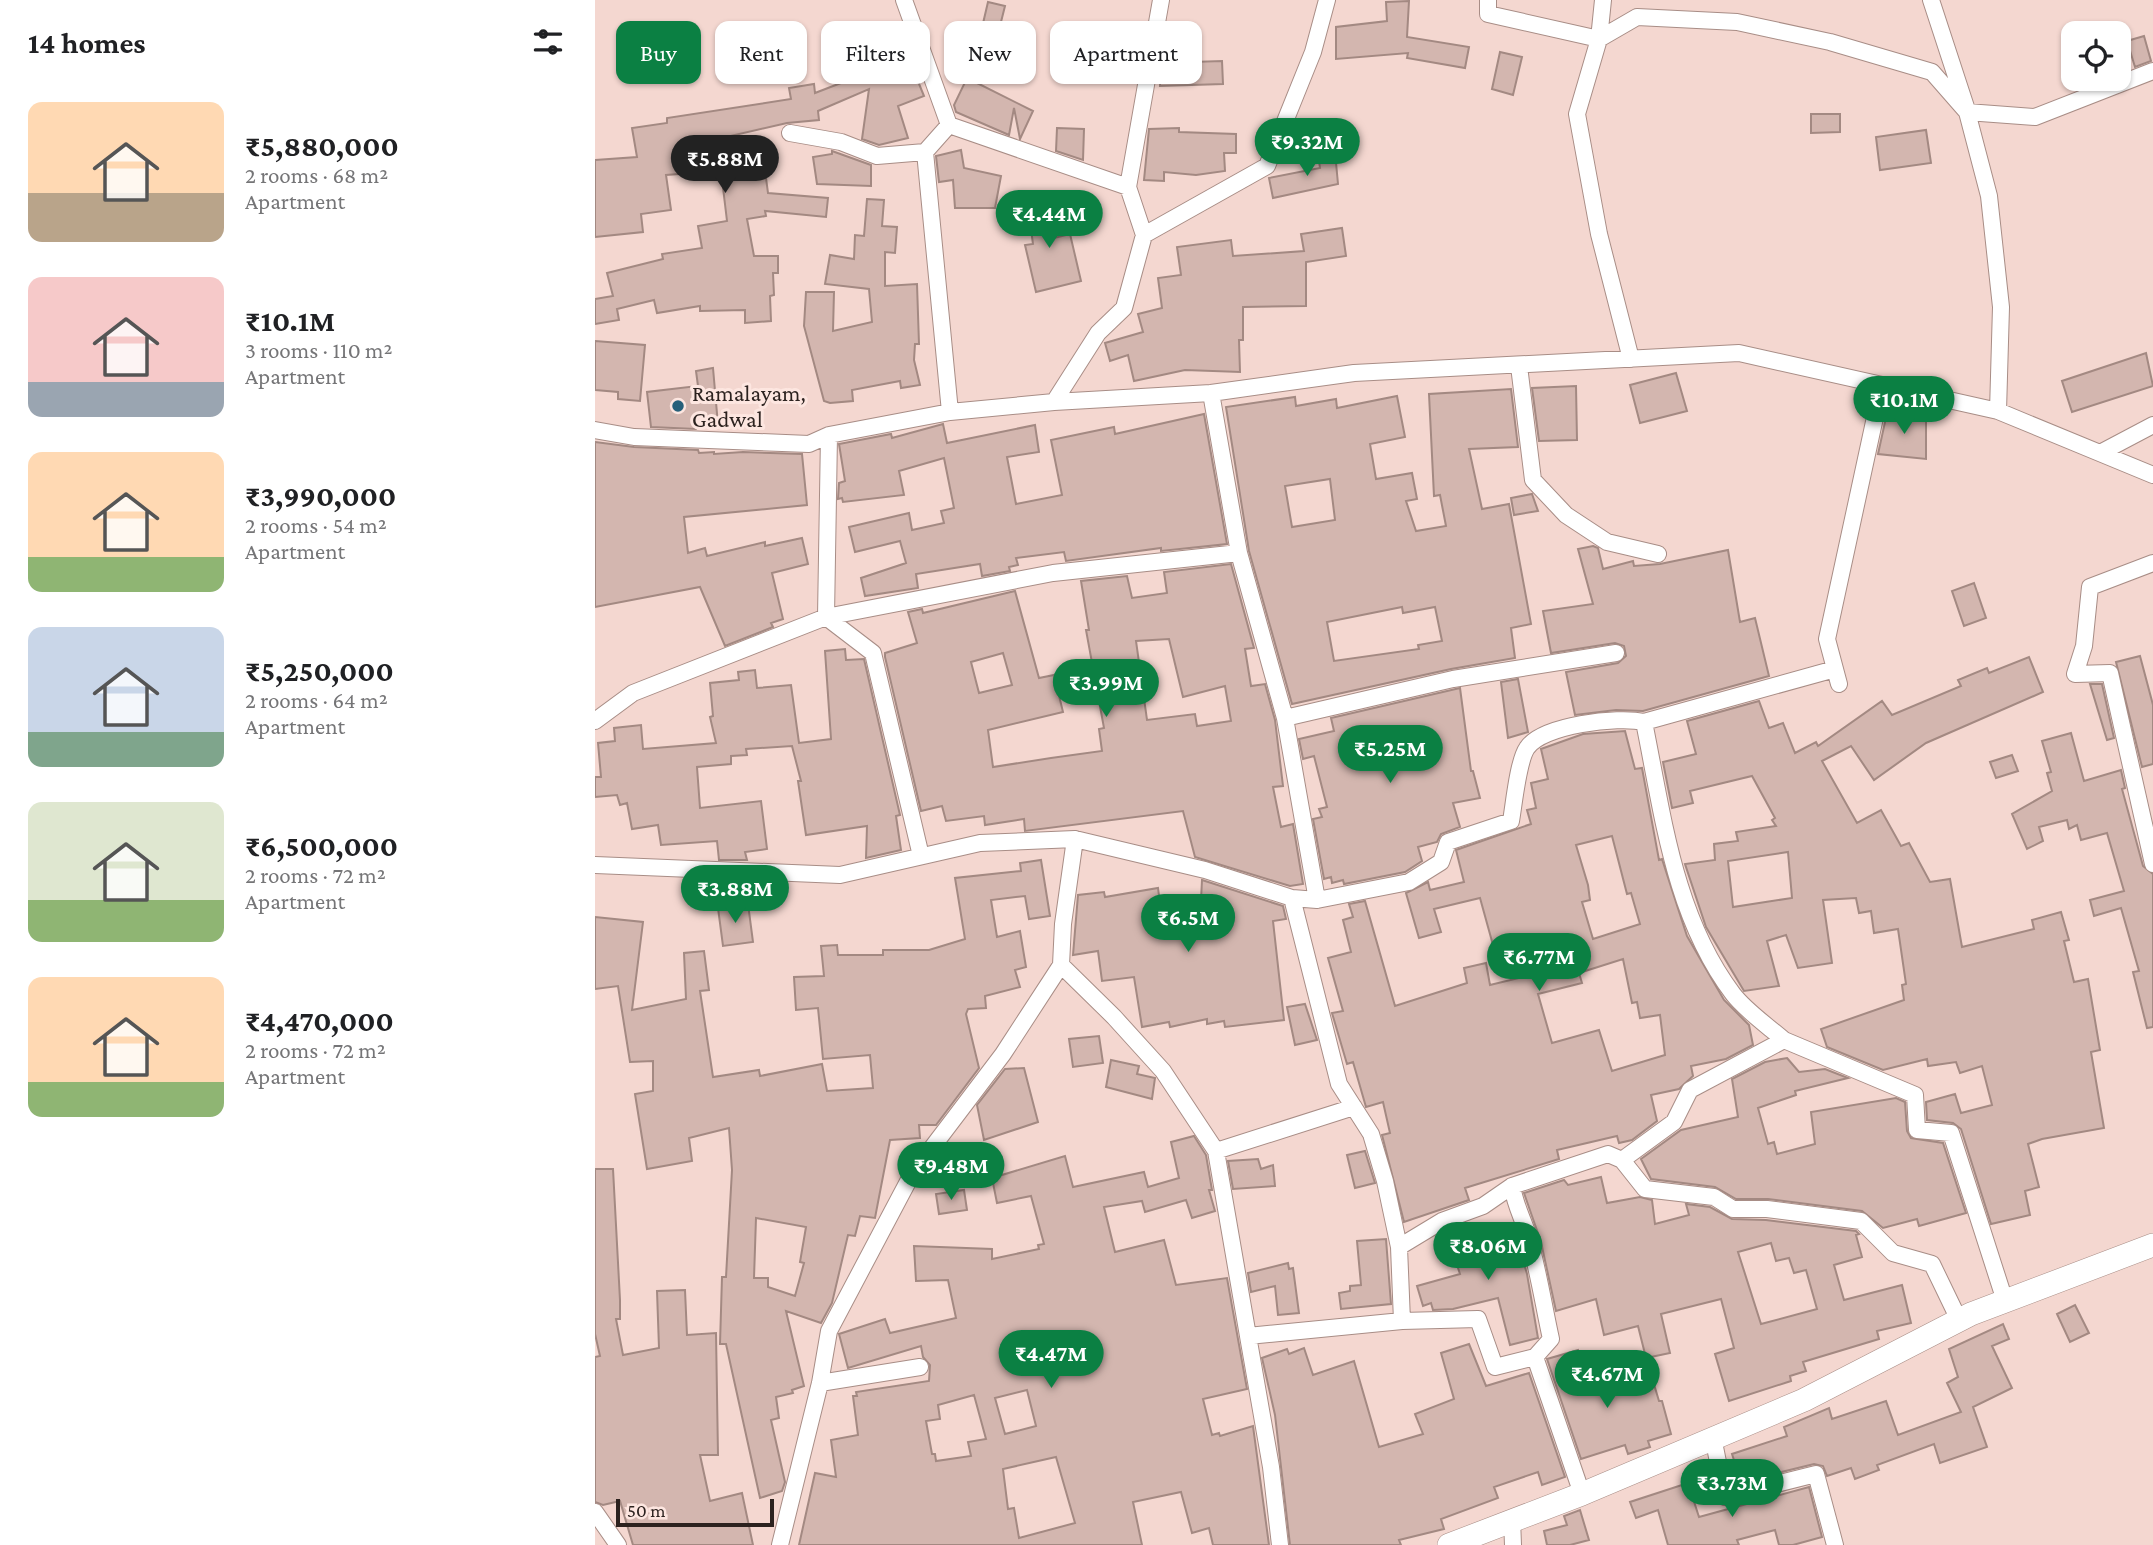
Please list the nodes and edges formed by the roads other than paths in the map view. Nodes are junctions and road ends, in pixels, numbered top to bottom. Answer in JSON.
{"nodes":[{"id":1,"x":904,"y":0,"type":"edge"},
{"id":2,"x":1161,"y":0,"type":"edge"},
{"id":3,"x":1327,"y":0,"type":"edge"},
{"id":4,"x":1488,"y":0,"type":"edge"},
{"id":5,"x":1603,"y":0,"type":"edge"},
{"id":6,"x":1931,"y":0,"type":"edge"},
{"id":7,"x":1599,"y":39,"type":"junction"},
{"id":8,"x":2153,"y":71,"type":"edge"},
{"id":9,"x":1967,"y":112,"type":"junction"},
{"id":10,"x":949,"y":125,"type":"junction"},
{"id":11,"x":790,"y":133,"type":"dead end"},
{"id":12,"x":925,"y":152,"type":"junction"},
{"id":13,"x":1128,"y":187,"type":"junction"},
{"id":14,"x":1144,"y":235,"type":"junction"},
{"id":15,"x":1631,"y":359,"type":"junction"},
{"id":16,"x":1519,"y":366,"type":"junction"},
{"id":17,"x":1882,"y":385,"type":"junction"},
{"id":18,"x":1210,"y":393,"type":"junction"},
{"id":19,"x":1054,"y":402,"type":"junction"},
{"id":20,"x":1998,"y":411,"type":"junction"},
{"id":21,"x":950,"y":412,"type":"junction"},
{"id":22,"x":2153,"y":425,"type":"edge"},
{"id":23,"x":595,"y":430,"type":"edge"},
{"id":24,"x":829,"y":435,"type":"junction"},
{"id":25,"x":2100,"y":453,"type":"junction"},
{"id":26,"x":2153,"y":475,"type":"edge"},
{"id":27,"x":1239,"y":552,"type":"junction"},
{"id":28,"x":1658,"y":554,"type":"dead end"},
{"id":29,"x":2153,"y":563,"type":"edge"},
{"id":30,"x":826,"y":617,"type":"junction"},
{"id":31,"x":1616,"y":653,"type":"dead end"},
{"id":32,"x":1285,"y":718,"type":"junction"},
{"id":33,"x":595,"y":721,"type":"edge"},
{"id":34,"x":1644,"y":722,"type":"junction"},
{"id":35,"x":1075,"y":839,"type":"junction"},
{"id":36,"x":921,"y":856,"type":"junction"},
{"id":37,"x":2153,"y":864,"type":"edge"},
{"id":38,"x":595,"y":865,"type":"edge"},
{"id":39,"x":1292,"y":898,"type":"junction"},
{"id":40,"x":1317,"y":900,"type":"junction"},
{"id":41,"x":1061,"y":965,"type":"junction"},
{"id":42,"x":1784,"y":1040,"type":"junction"},
{"id":43,"x":1354,"y":1107,"type":"junction"},
{"id":44,"x":1216,"y":1151,"type":"junction"},
{"id":45,"x":1622,"y":1160,"type":"junction"},
{"id":46,"x":1512,"y":1186,"type":"junction"},
{"id":47,"x":2153,"y":1245,"type":"edge"},
{"id":48,"x":1399,"y":1247,"type":"junction"},
{"id":49,"x":2005,"y":1301,"type":"junction"},
{"id":50,"x":1959,"y":1320,"type":"junction"},
{"id":51,"x":1402,"y":1321,"type":"junction"},
{"id":52,"x":1248,"y":1336,"type":"junction"},
{"id":53,"x":1535,"y":1357,"type":"junction"},
{"id":54,"x":920,"y":1367,"type":"dead end"},
{"id":55,"x":820,"y":1382,"type":"junction"},
{"id":56,"x":1713,"y":1437,"type":"junction"},
{"id":57,"x":1582,"y":1494,"type":"junction"},
{"id":58,"x":595,"y":1512,"type":"edge"},
{"id":59,"x":1513,"y":1519,"type":"junction"},
{"id":60,"x":618,"y":1545,"type":"edge"},
{"id":61,"x":780,"y":1545,"type":"edge"},
{"id":62,"x":1280,"y":1545,"type":"edge"},
{"id":63,"x":1449,"y":1545,"type":"edge"},
{"id":64,"x":1513,"y":1545,"type":"edge"},
{"id":65,"x":1835,"y":1545,"type":"edge"}],
"edges":[{"from":1,"to":10,"type":"street"},
{"from":2,"to":13,"type":"street"},
{"from":3,"to":14,"type":"street"},
{"from":4,"to":7,"type":"street"},
{"from":5,"to":7,"type":"street"},
{"from":6,"to":9,"type":"street"},
{"from":7,"to":9,"type":"street"},
{"from":7,"to":15,"type":"street"},
{"from":8,"to":9,"type":"street"},
{"from":9,"to":20,"type":"street"},
{"from":10,"to":12,"type":"street"},
{"from":10,"to":13,"type":"street"},
{"from":11,"to":12,"type":"street"},
{"from":12,"to":21,"type":"street"},
{"from":13,"to":14,"type":"street"},
{"from":14,"to":19,"type":"street"},
{"from":15,"to":16,"type":"street"},
{"from":15,"to":17,"type":"street"},
{"from":16,"to":18,"type":"street"},
{"from":16,"to":28,"type":"street"},
{"from":17,"to":20,"type":"street"},
{"from":17,"to":34,"type":"street"},
{"from":18,"to":19,"type":"street"},
{"from":18,"to":27,"type":"street"},
{"from":19,"to":21,"type":"street"},
{"from":20,"to":25,"type":"street"},
{"from":21,"to":24,"type":"street"},
{"from":22,"to":25,"type":"street"},
{"from":23,"to":24,"type":"street"},
{"from":24,"to":30,"type":"street"},
{"from":25,"to":26,"type":"street"},
{"from":27,"to":30,"type":"street"},
{"from":27,"to":32,"type":"street"},
{"from":29,"to":37,"type":"street"},
{"from":30,"to":33,"type":"street"},
{"from":30,"to":36,"type":"street"},
{"from":31,"to":32,"type":"street"},
{"from":32,"to":40,"type":"street"},
{"from":34,"to":40,"type":"street"},
{"from":34,"to":42,"type":"street"},
{"from":35,"to":36,"type":"street"},
{"from":35,"to":39,"type":"street"},
{"from":35,"to":41,"type":"street"},
{"from":36,"to":38,"type":"street"},
{"from":39,"to":40,"type":"street"},
{"from":39,"to":43,"type":"street"},
{"from":41,"to":44,"type":"street"},
{"from":41,"to":55,"type":"street"},
{"from":42,"to":45,"type":"street"},
{"from":42,"to":49,"type":"street"},
{"from":43,"to":44,"type":"street"},
{"from":43,"to":48,"type":"street"},
{"from":44,"to":52,"type":"street"},
{"from":45,"to":46,"type":"street"},
{"from":45,"to":50,"type":"street"},
{"from":46,"to":48,"type":"street"},
{"from":46,"to":53,"type":"street"},
{"from":47,"to":49,"type":"main road"},
{"from":48,"to":51,"type":"street"},
{"from":49,"to":50,"type":"main road"},
{"from":50,"to":56,"type":"main road"},
{"from":51,"to":52,"type":"street"},
{"from":51,"to":53,"type":"street"},
{"from":52,"to":62,"type":"street"},
{"from":53,"to":57,"type":"street"},
{"from":54,"to":55,"type":"street"},
{"from":55,"to":61,"type":"street"},
{"from":56,"to":57,"type":"main road"},
{"from":56,"to":65,"type":"street"},
{"from":57,"to":59,"type":"main road"},
{"from":58,"to":60,"type":"street"},
{"from":59,"to":63,"type":"main road"},
{"from":59,"to":64,"type":"street"}]}
